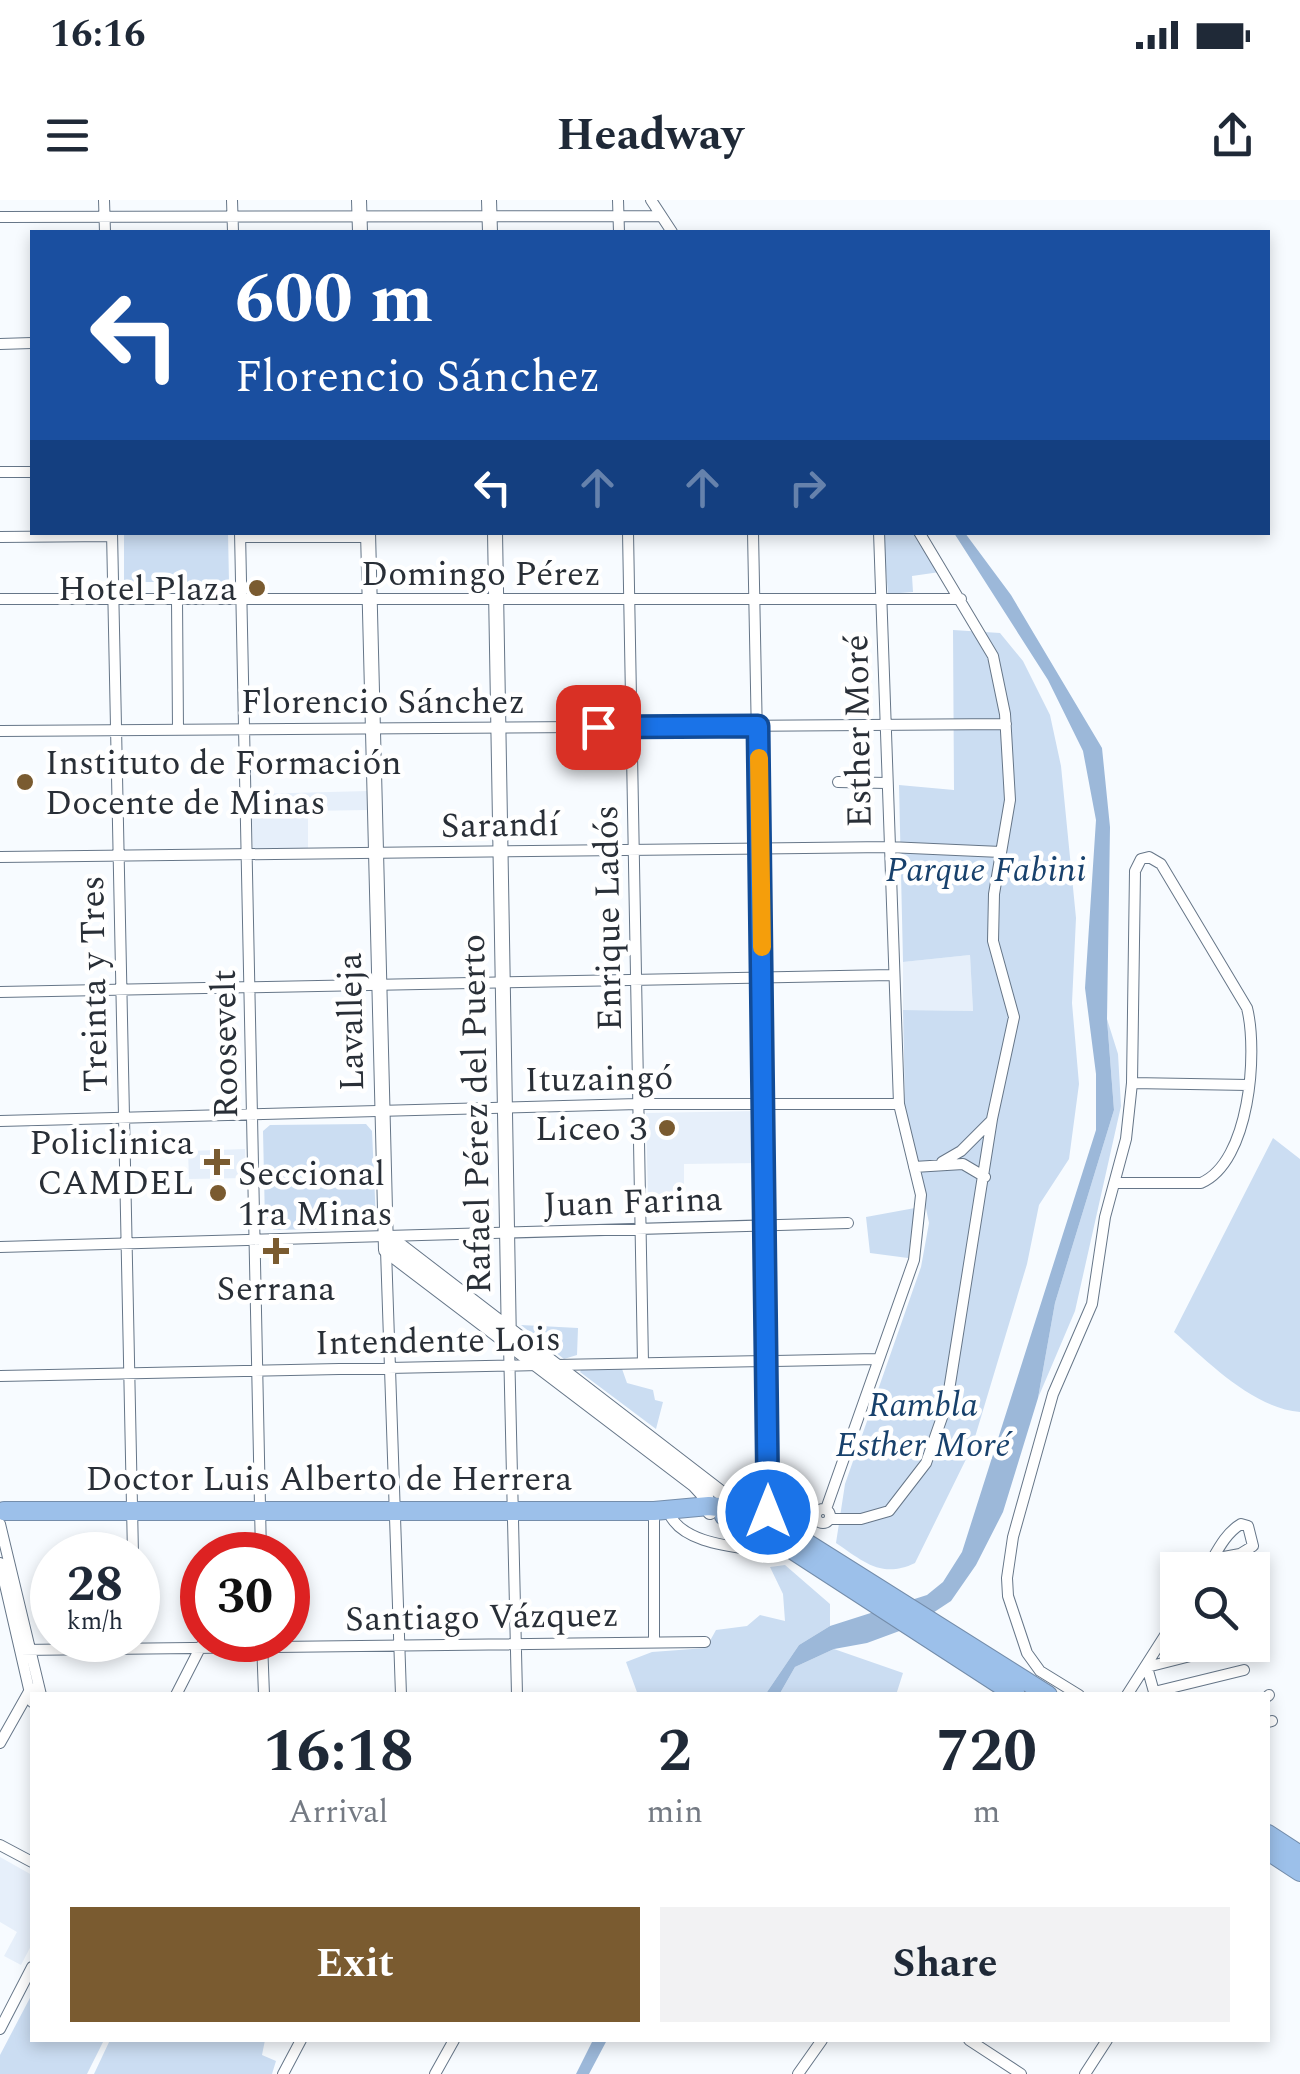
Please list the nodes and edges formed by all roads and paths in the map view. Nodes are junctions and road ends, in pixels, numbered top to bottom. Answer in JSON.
{"nodes":[{"id":1,"x":104,"y":200,"type":"edge"},
{"id":2,"x":232,"y":200,"type":"edge"},
{"id":3,"x":360,"y":200,"type":"edge"},
{"id":4,"x":618,"y":200,"type":"edge"},
{"id":5,"x":642,"y":200,"type":"edge"},
{"id":6,"x":650,"y":200,"type":"edge"},
{"id":7,"x":490,"y":208,"type":"edge"},
{"id":8,"x":618,"y":215,"type":"junction"},
{"id":9,"x":360,"y":216,"type":"junction"},
{"id":10,"x":656,"y":216,"type":"junction"},
{"id":11,"x":0,"y":217,"type":"edge"},
{"id":12,"x":104,"y":217,"type":"junction"},
{"id":13,"x":232,"y":217,"type":"junction"},
{"id":14,"x":105,"y":230,"type":"edge"},
{"id":15,"x":233,"y":230,"type":"edge"},
{"id":16,"x":360,"y":230,"type":"edge"},
{"id":17,"x":618,"y":230,"type":"edge"},
{"id":18,"x":663,"y":230,"type":"edge"},
{"id":19,"x":670,"y":230,"type":"edge"},
{"id":20,"x":0,"y":344,"type":"edge"},
{"id":21,"x":30,"y":344,"type":"edge"},
{"id":22,"x":0,"y":472,"type":"edge"},
{"id":23,"x":30,"y":472,"type":"edge"},
{"id":24,"x":75,"y":535,"type":"edge"},
{"id":25,"x":112,"y":535,"type":"edge"},
{"id":26,"x":240,"y":535,"type":"edge"},
{"id":27,"x":368,"y":535,"type":"edge"},
{"id":28,"x":495,"y":535,"type":"edge"},
{"id":29,"x":628,"y":535,"type":"edge"},
{"id":30,"x":753,"y":535,"type":"edge"},
{"id":31,"x":879,"y":535,"type":"edge"},
{"id":32,"x":921,"y":535,"type":"edge"},
{"id":33,"x":0,"y":537,"type":"edge"},
{"id":34,"x":113,"y":598,"type":"junction"},
{"id":35,"x":0,"y":599,"type":"edge"},
{"id":36,"x":177,"y":599,"type":"junction"},
{"id":37,"x":242,"y":599,"type":"junction"},
{"id":38,"x":961,"y":599,"type":"junction"},
{"id":39,"x":370,"y":600,"type":"junction"},
{"id":40,"x":629,"y":600,"type":"junction"},
{"id":41,"x":756,"y":600,"type":"junction"},
{"id":42,"x":882,"y":600,"type":"junction"},
{"id":43,"x":496,"y":601,"type":"junction"},
{"id":44,"x":1006,"y":724,"type":"junction"},
{"id":45,"x":886,"y":725,"type":"junction"},
{"id":46,"x":631,"y":726,"type":"junction"},
{"id":47,"x":758,"y":726,"type":"junction"},
{"id":48,"x":373,"y":728,"type":"junction"},
{"id":49,"x":499,"y":728,"type":"junction"},
{"id":50,"x":116,"y":730,"type":"junction"},
{"id":51,"x":178,"y":730,"type":"junction"},
{"id":52,"x":245,"y":730,"type":"junction"},
{"id":53,"x":0,"y":732,"type":"edge"},
{"id":54,"x":838,"y":782,"type":"dead end"},
{"id":55,"x":886,"y":783,"type":"junction"},
{"id":56,"x":888,"y":847,"type":"junction"},
{"id":57,"x":760,"y":848,"type":"junction"},
{"id":58,"x":634,"y":850,"type":"junction"},
{"id":59,"x":501,"y":851,"type":"junction"},
{"id":60,"x":376,"y":852,"type":"junction"},
{"id":61,"x":1001,"y":852,"type":"junction"},
{"id":62,"x":248,"y":854,"type":"junction"},
{"id":63,"x":118,"y":856,"type":"junction"},
{"id":64,"x":0,"y":857,"type":"edge"},
{"id":65,"x":892,"y":975,"type":"junction"},
{"id":66,"x":762,"y":977,"type":"junction"},
{"id":67,"x":636,"y":980,"type":"junction"},
{"id":68,"x":503,"y":983,"type":"junction"},
{"id":69,"x":380,"y":985,"type":"junction"},
{"id":70,"x":250,"y":988,"type":"junction"},
{"id":71,"x":121,"y":990,"type":"junction"},
{"id":72,"x":0,"y":992,"type":"edge"},
{"id":73,"x":1132,"y":1083,"type":"junction"},
{"id":74,"x":1248,"y":1085,"type":"junction"},
{"id":75,"x":764,"y":1102,"type":"junction"},
{"id":76,"x":638,"y":1104,"type":"junction"},
{"id":77,"x":898,"y":1104,"type":"junction"},
{"id":78,"x":507,"y":1108,"type":"junction"},
{"id":79,"x":382,"y":1111,"type":"junction"},
{"id":80,"x":252,"y":1115,"type":"junction"},
{"id":81,"x":123,"y":1117,"type":"junction"},
{"id":82,"x":992,"y":1119,"type":"junction"},
{"id":83,"x":0,"y":1121,"type":"edge"},
{"id":84,"x":942,"y":1162,"type":"junction"},
{"id":85,"x":914,"y":1167,"type":"junction"},
{"id":86,"x":984,"y":1177,"type":"junction"},
{"id":87,"x":1115,"y":1183,"type":"junction"},
{"id":88,"x":848,"y":1223,"type":"dead end"},
{"id":89,"x":767,"y":1225,"type":"junction"},
{"id":90,"x":640,"y":1228,"type":"junction"},
{"id":91,"x":507,"y":1232,"type":"junction"},
{"id":92,"x":258,"y":1239,"type":"junction"},
{"id":93,"x":126,"y":1243,"type":"junction"},
{"id":94,"x":386,"y":1243,"type":"junction"},
{"id":95,"x":0,"y":1247,"type":"edge"},
{"id":96,"x":509,"y":1338,"type":"junction"},
{"id":97,"x":877,"y":1359,"type":"junction"},
{"id":98,"x":769,"y":1361,"type":"junction"},
{"id":99,"x":643,"y":1363,"type":"junction"},
{"id":100,"x":553,"y":1364,"type":"junction"},
{"id":101,"x":536,"y":1365,"type":"junction"},
{"id":102,"x":510,"y":1366,"type":"junction"},
{"id":103,"x":390,"y":1370,"type":"junction"},
{"id":104,"x":256,"y":1372,"type":"junction"},
{"id":105,"x":129,"y":1374,"type":"junction"},
{"id":106,"x":0,"y":1376,"type":"edge"},
{"id":107,"x":674,"y":1463,"type":"junction"},
{"id":108,"x":742,"y":1509,"type":"junction"},
{"id":109,"x":710,"y":1510,"type":"junction"},
{"id":110,"x":132,"y":1511,"type":"junction"},
{"id":111,"x":260,"y":1511,"type":"junction"},
{"id":112,"x":394,"y":1511,"type":"junction"},
{"id":113,"x":514,"y":1511,"type":"junction"},
{"id":114,"x":662,"y":1512,"type":"junction"},
{"id":115,"x":1,"y":1514,"type":"edge"},
{"id":116,"x":770,"y":1528,"type":"junction"},
{"id":117,"x":132,"y":1532,"type":"edge"},
{"id":118,"x":260,"y":1532,"type":"edge"},
{"id":119,"x":0,"y":1562,"type":"edge"},
{"id":120,"x":945,"y":1639,"type":"junction"},
{"id":121,"x":654,"y":1642,"type":"junction"},
{"id":122,"x":705,"y":1642,"type":"dead end"},
{"id":123,"x":310,"y":1643,"type":"edge"},
{"id":124,"x":516,"y":1643,"type":"junction"},
{"id":125,"x":400,"y":1644,"type":"junction"},
{"id":126,"x":25,"y":1648,"type":"junction"},
{"id":127,"x":30,"y":1648,"type":"edge"},
{"id":128,"x":1160,"y":1648,"type":"edge"},
{"id":129,"x":194,"y":1662,"type":"edge"},
{"id":130,"x":263,"y":1662,"type":"edge"},
{"id":131,"x":1163,"y":1662,"type":"edge"},
{"id":132,"x":1146,"y":1666,"type":"junction"},
{"id":133,"x":1244,"y":1670,"type":"dead end"},
{"id":134,"x":36,"y":1690,"type":"edge"},
{"id":135,"x":178,"y":1692,"type":"edge"},
{"id":136,"x":264,"y":1692,"type":"edge"},
{"id":137,"x":401,"y":1692,"type":"edge"},
{"id":138,"x":517,"y":1692,"type":"edge"},
{"id":139,"x":1012,"y":1692,"type":"edge"},
{"id":140,"x":1042,"y":1692,"type":"edge"},
{"id":141,"x":1075,"y":1692,"type":"edge"},
{"id":142,"x":1129,"y":1692,"type":"edge"},
{"id":143,"x":30,"y":1699,"type":"edge"},
{"id":144,"x":0,"y":1743,"type":"edge"},
{"id":145,"x":1270,"y":1835,"type":"edge"},
{"id":146,"x":0,"y":1845,"type":"edge"},
{"id":147,"x":1270,"y":1852,"type":"edge"},
{"id":148,"x":1300,"y":1855,"type":"edge"},
{"id":149,"x":30,"y":1861,"type":"edge"},
{"id":150,"x":1300,"y":1872,"type":"edge"},
{"id":151,"x":30,"y":1971,"type":"edge"},
{"id":152,"x":0,"y":1998,"type":"edge"},
{"id":153,"x":13,"y":2005,"type":"junction"},
{"id":154,"x":0,"y":2029,"type":"edge"},
{"id":155,"x":300,"y":2042,"type":"edge"},
{"id":156,"x":453,"y":2042,"type":"edge"},
{"id":157,"x":821,"y":2042,"type":"edge"},
{"id":158,"x":972,"y":2042,"type":"edge"},
{"id":159,"x":1106,"y":2042,"type":"edge"},
{"id":160,"x":283,"y":2074,"type":"edge"},
{"id":161,"x":435,"y":2074,"type":"edge"},
{"id":162,"x":798,"y":2074,"type":"edge"},
{"id":163,"x":1021,"y":2074,"type":"edge"},
{"id":164,"x":1085,"y":2074,"type":"edge"}],
"edges":[{"from":1,"to":12,"type":"street"},
{"from":2,"to":13,"type":"street"},
{"from":3,"to":9,"type":"main road"},
{"from":4,"to":8,"type":"street"},
{"from":5,"to":10,"type":"street"},
{"from":6,"to":10,"type":"street"},
{"from":7,"to":8,"type":"street"},
{"from":7,"to":9,"type":"street"},
{"from":8,"to":10,"type":"street"},
{"from":8,"to":17,"type":"street"},
{"from":9,"to":13,"type":"street"},
{"from":9,"to":16,"type":"main road"},
{"from":10,"to":18,"type":"street"},
{"from":10,"to":19,"type":"street"},
{"from":11,"to":12,"type":"street"},
{"from":12,"to":13,"type":"street"},
{"from":12,"to":14,"type":"street"},
{"from":13,"to":15,"type":"street"},
{"from":20,"to":21,"type":"street"},
{"from":22,"to":23,"type":"street"},
{"from":24,"to":33,"type":"street"},
{"from":25,"to":34,"type":"street","name":"Treinta y Tres"},
{"from":26,"to":37,"type":"street","name":"Roosevelt"},
{"from":27,"to":39,"type":"main road","name":"Lavalleja"},
{"from":28,"to":43,"type":"main road","name":"Rafael Pérez del Puerto"},
{"from":29,"to":40,"type":"street","name":"Enrique Ladós"},
{"from":30,"to":41,"type":"street"},
{"from":31,"to":42,"type":"street","name":"Esther Moré"},
{"from":32,"to":38,"type":"street","name":"Esther Moré"},
{"from":34,"to":35,"type":"street","name":"Domingo Pérez"},
{"from":34,"to":36,"type":"street","name":"Domingo Pérez"},
{"from":34,"to":50,"type":"street","name":"Treinta y Tres"},
{"from":36,"to":37,"type":"street","name":"Domingo Pérez"},
{"from":36,"to":51,"type":"street"},
{"from":37,"to":39,"type":"street","name":"Domingo Pérez"},
{"from":37,"to":52,"type":"street","name":"Roosevelt"},
{"from":38,"to":42,"type":"street","name":"Domingo Pérez"},
{"from":38,"to":44,"type":"street","name":"Esther Moré"},
{"from":39,"to":43,"type":"street","name":"Domingo Pérez"},
{"from":39,"to":48,"type":"main road","name":"Lavalleja"},
{"from":40,"to":41,"type":"street","name":"Domingo Pérez"},
{"from":40,"to":43,"type":"street","name":"Domingo Pérez"},
{"from":40,"to":46,"type":"street","name":"Enrique Ladós"},
{"from":41,"to":42,"type":"street","name":"Domingo Pérez"},
{"from":41,"to":47,"type":"street"},
{"from":42,"to":45,"type":"street","name":"Esther Moré"},
{"from":43,"to":49,"type":"main road","name":"Rafael Pérez del Puerto"},
{"from":44,"to":45,"type":"street","name":"Florencio Sánchez"},
{"from":44,"to":61,"type":"street","name":"Esther Moré"},
{"from":45,"to":47,"type":"street","name":"Florencio Sánchez"},
{"from":45,"to":55,"type":"street","name":"Esther Moré"},
{"from":46,"to":47,"type":"street","name":"Florencio Sánchez"},
{"from":46,"to":49,"type":"street","name":"Florencio Sánchez"},
{"from":46,"to":58,"type":"street","name":"Enrique Ladós"},
{"from":47,"to":57,"type":"street"},
{"from":48,"to":49,"type":"street","name":"Florencio Sánchez"},
{"from":48,"to":52,"type":"street","name":"Florencio Sánchez"},
{"from":48,"to":60,"type":"main road","name":"Lavalleja"},
{"from":49,"to":59,"type":"main road","name":"Rafael Pérez del Puerto"},
{"from":50,"to":51,"type":"street","name":"Florencio Sánchez"},
{"from":50,"to":53,"type":"street","name":"Florencio Sánchez"},
{"from":50,"to":63,"type":"street","name":"Treinta y Tres"},
{"from":51,"to":52,"type":"street","name":"Florencio Sánchez"},
{"from":52,"to":62,"type":"street","name":"Roosevelt"},
{"from":54,"to":55,"type":"street"},
{"from":55,"to":56,"type":"street","name":"Esther Moré"},
{"from":56,"to":57,"type":"street","name":"Sarandí"},
{"from":56,"to":61,"type":"street","name":"Sarandí"},
{"from":56,"to":65,"type":"street","name":"Esther Moré"},
{"from":57,"to":58,"type":"street","name":"Sarandí"},
{"from":57,"to":66,"type":"street"},
{"from":58,"to":59,"type":"street","name":"Sarandí"},
{"from":58,"to":67,"type":"street","name":"Enrique Ladós"},
{"from":59,"to":60,"type":"street","name":"Sarandí"},
{"from":59,"to":68,"type":"main road","name":"Rafael Pérez del Puerto"},
{"from":60,"to":62,"type":"street","name":"Sarandí"},
{"from":60,"to":69,"type":"main road","name":"Lavalleja"},
{"from":61,"to":82,"type":"street","name":"Esther Moré"},
{"from":62,"to":63,"type":"street","name":"Sarandí"},
{"from":62,"to":70,"type":"street","name":"Roosevelt"},
{"from":63,"to":64,"type":"street","name":"Sarandí"},
{"from":63,"to":71,"type":"street","name":"Treinta y Tres"},
{"from":65,"to":66,"type":"street"},
{"from":65,"to":77,"type":"street","name":"Esther Moré"},
{"from":66,"to":67,"type":"street"},
{"from":66,"to":75,"type":"street"},
{"from":67,"to":68,"type":"street"},
{"from":67,"to":76,"type":"street","name":"Enrique Ladós"},
{"from":68,"to":69,"type":"street"},
{"from":68,"to":78,"type":"main road","name":"Rafael Pérez del Puerto"},
{"from":69,"to":70,"type":"street"},
{"from":69,"to":79,"type":"main road","name":"Lavalleja"},
{"from":70,"to":71,"type":"street"},
{"from":70,"to":80,"type":"street","name":"Roosevelt"},
{"from":71,"to":72,"type":"street"},
{"from":71,"to":81,"type":"street","name":"Treinta y Tres"},
{"from":73,"to":74,"type":"street"},
{"from":73,"to":74,"type":"street"},
{"from":73,"to":87,"type":"street"},
{"from":74,"to":87,"type":"street"},
{"from":75,"to":76,"type":"street","name":"Ituzaingó"},
{"from":75,"to":77,"type":"street","name":"Ituzaingó"},
{"from":75,"to":89,"type":"street"},
{"from":76,"to":78,"type":"street","name":"Ituzaingó"},
{"from":76,"to":90,"type":"street","name":"Enrique Ladós"},
{"from":77,"to":85,"type":"street","name":"Esther Moré"},
{"from":78,"to":79,"type":"street","name":"Ituzaingó"},
{"from":78,"to":91,"type":"main road","name":"Rafael Pérez del Puerto"},
{"from":79,"to":80,"type":"street","name":"Ituzaingó"},
{"from":79,"to":94,"type":"main road","name":"Lavalleja"},
{"from":80,"to":81,"type":"street","name":"Ituzaingó"},
{"from":80,"to":92,"type":"street","name":"Roosevelt"},
{"from":81,"to":83,"type":"street","name":"Ituzaingó"},
{"from":81,"to":93,"type":"street","name":"Treinta y Tres"},
{"from":82,"to":84,"type":"street"},
{"from":82,"to":86,"type":"street","name":"Esther Moré"},
{"from":84,"to":85,"type":"street"},
{"from":84,"to":86,"type":"street"},
{"from":85,"to":97,"type":"street","name":"Esther Moré"},
{"from":86,"to":97,"type":"street","name":"Esther Moré"},
{"from":87,"to":141,"type":"street"},
{"from":88,"to":89,"type":"street","name":"Juan Farina"},
{"from":89,"to":90,"type":"street","name":"Juan Farina"},
{"from":89,"to":98,"type":"street"},
{"from":90,"to":91,"type":"street","name":"Juan Farina"},
{"from":90,"to":99,"type":"street","name":"Enrique Ladós"},
{"from":91,"to":94,"type":"street","name":"Juan Farina"},
{"from":91,"to":96,"type":"main road","name":"Rafael Pérez del Puerto"},
{"from":92,"to":93,"type":"street","name":"Juan Farina"},
{"from":92,"to":94,"type":"street","name":"Juan Farina"},
{"from":92,"to":104,"type":"street","name":"Roosevelt"},
{"from":93,"to":95,"type":"street","name":"Juan Farina"},
{"from":93,"to":105,"type":"street","name":"Treinta y Tres"},
{"from":94,"to":96,"type":"main road"},
{"from":94,"to":103,"type":"street","name":"Lavalleja"},
{"from":96,"to":100,"type":"main road"},
{"from":96,"to":101,"type":"main road"},
{"from":96,"to":102,"type":"street","name":"Rafael Pérez del Puerto"},
{"from":97,"to":98,"type":"street","name":"Intendente Lois"},
{"from":98,"to":99,"type":"street","name":"Intendente Lois"},
{"from":98,"to":116,"type":"street"},
{"from":99,"to":100,"type":"street","name":"Intendente Lois"},
{"from":100,"to":101,"type":"street","name":"Intendente Lois"},
{"from":100,"to":107,"type":"main road"},
{"from":101,"to":102,"type":"street","name":"Intendente Lois"},
{"from":101,"to":107,"type":"main road"},
{"from":102,"to":103,"type":"street","name":"Intendente Lois"},
{"from":102,"to":113,"type":"street","name":"Rafael Pérez del Puerto"},
{"from":103,"to":104,"type":"street","name":"Intendente Lois"},
{"from":103,"to":112,"type":"street","name":"Lavalleja"},
{"from":104,"to":105,"type":"street","name":"Intendente Lois"},
{"from":104,"to":111,"type":"street","name":"Roosevelt"},
{"from":105,"to":106,"type":"street","name":"Intendente Lois"},
{"from":105,"to":110,"type":"street","name":"Treinta y Tres"},
{"from":107,"to":108,"type":"main road"},
{"from":107,"to":109,"type":"main road"},
{"from":108,"to":109,"type":"highway","name":"Doctor Luis Alberto de Herrera"},
{"from":108,"to":116,"type":"highway","name":"Doctor Luis Alberto de Herrera"},
{"from":109,"to":114,"type":"highway","name":"Doctor Luis Alberto de Herrera"},
{"from":109,"to":116,"type":"highway","name":"Doctor Luis Alberto de Herrera"},
{"from":110,"to":111,"type":"highway","name":"Doctor Luis Alberto de Herrera"},
{"from":110,"to":115,"type":"highway","name":"Doctor Luis Alberto de Herrera"},
{"from":110,"to":117,"type":"street","name":"Treinta y Tres"},
{"from":111,"to":112,"type":"highway","name":"Doctor Luis Alberto de Herrera"},
{"from":111,"to":118,"type":"street","name":"Roosevelt"},
{"from":112,"to":113,"type":"highway","name":"Doctor Luis Alberto de Herrera"},
{"from":112,"to":125,"type":"street","name":"Lavalleja"},
{"from":113,"to":114,"type":"highway","name":"Doctor Luis Alberto de Herrera"},
{"from":113,"to":124,"type":"street","name":"Rafael Pérez del Puerto"},
{"from":114,"to":116,"type":"street"},
{"from":114,"to":121,"type":"street"},
{"from":115,"to":126,"type":"street"},
{"from":116,"to":120,"type":"highway"},
{"from":119,"to":126,"type":"street"},
{"from":120,"to":139,"type":"highway"},
{"from":120,"to":140,"type":"highway"},
{"from":121,"to":122,"type":"street","name":"Santiago Vázquez"},
{"from":121,"to":124,"type":"street","name":"Santiago Vázquez"},
{"from":123,"to":125,"type":"street","name":"Santiago Vázquez"},
{"from":124,"to":125,"type":"street","name":"Santiago Vázquez"},
{"from":124,"to":138,"type":"street","name":"Rafael Pérez del Puerto"},
{"from":125,"to":137,"type":"street","name":"Lavalleja"},
{"from":126,"to":127,"type":"street","name":"Santiago Vázquez"},
{"from":126,"to":134,"type":"street"},
{"from":128,"to":132,"type":"street"},
{"from":129,"to":135,"type":"street"},
{"from":130,"to":136,"type":"street"},
{"from":131,"to":132,"type":"street"},
{"from":132,"to":133,"type":"street"},
{"from":132,"to":142,"type":"street"},
{"from":143,"to":144,"type":"street"},
{"from":145,"to":148,"type":"highway"},
{"from":146,"to":149,"type":"street"},
{"from":147,"to":150,"type":"highway"},
{"from":151,"to":153,"type":"street"},
{"from":152,"to":153,"type":"street"},
{"from":153,"to":154,"type":"street"},
{"from":155,"to":160,"type":"street"},
{"from":156,"to":161,"type":"street"},
{"from":157,"to":162,"type":"street"},
{"from":158,"to":163,"type":"street"},
{"from":159,"to":164,"type":"street"}]}
